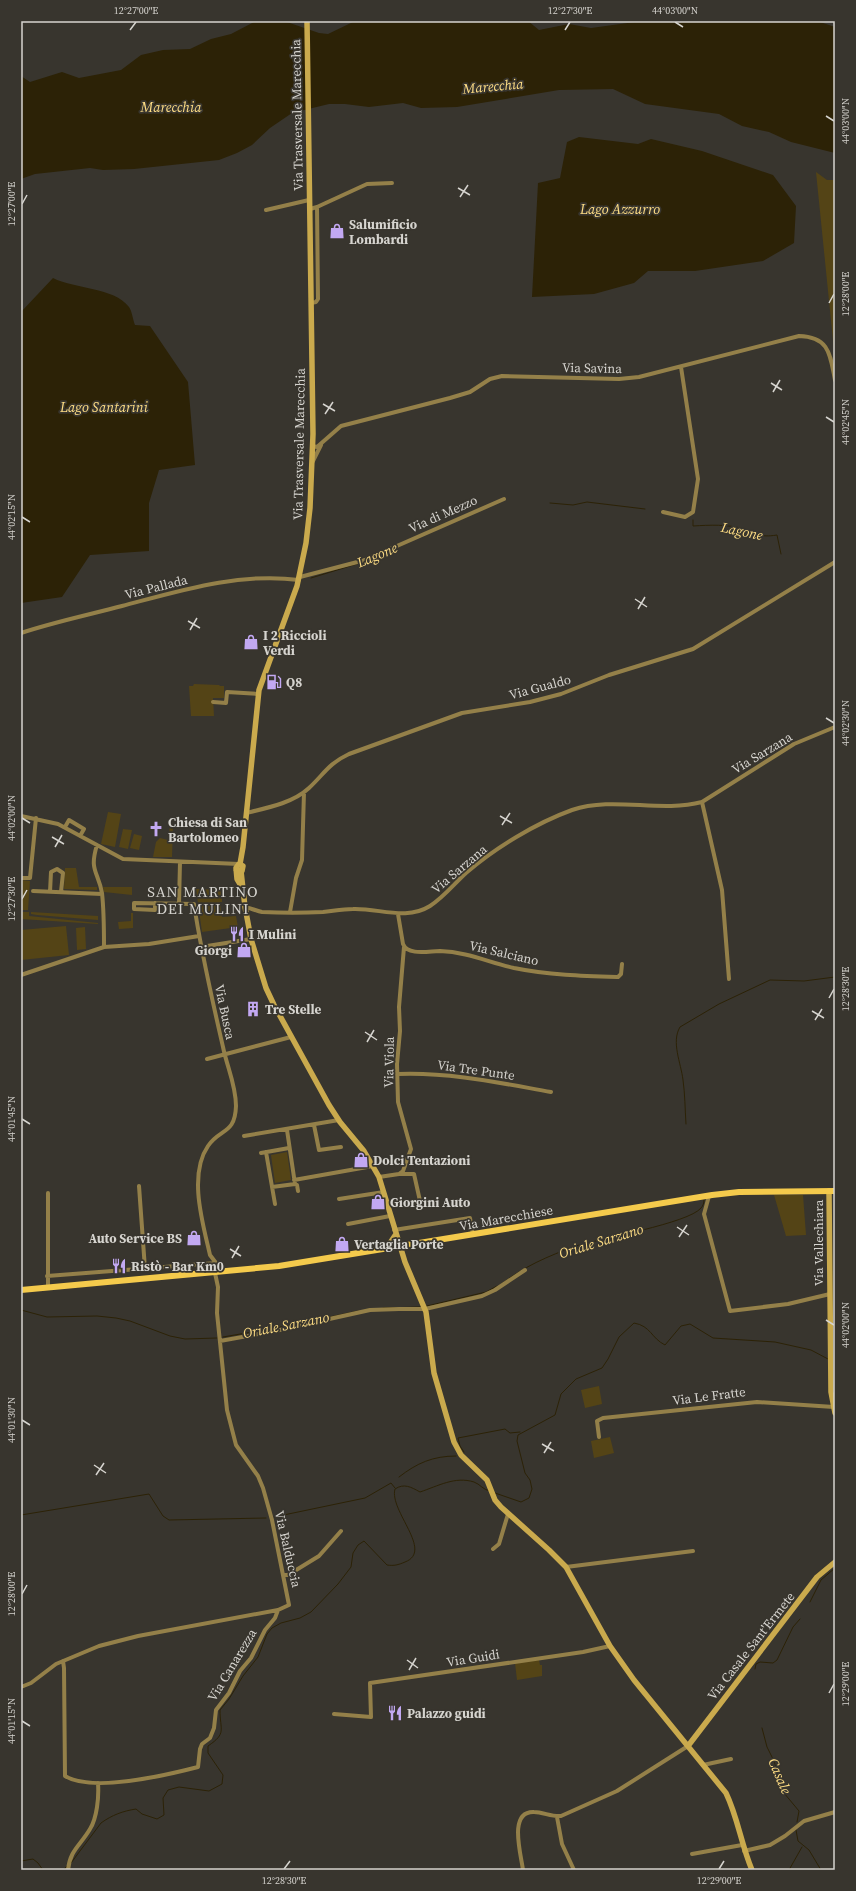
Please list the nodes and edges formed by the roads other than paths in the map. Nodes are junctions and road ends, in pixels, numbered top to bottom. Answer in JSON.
{"nodes":[{"id":1,"x":307,"y":21,"type":"edge"},
{"id":2,"x":392,"y":183,"type":"dead end"},
{"id":3,"x":309,"y":200,"type":"junction"},
{"id":4,"x":317,"y":207,"type":"junction"},
{"id":5,"x":310,"y":209,"type":"junction"},
{"id":6,"x":266,"y":210,"type":"dead end"},
{"id":7,"x":311,"y":303,"type":"junction"},
{"id":8,"x":681,"y":367,"type":"junction"},
{"id":9,"x":835,"y":380,"type":"edge"},
{"id":10,"x":327,"y":438,"type":"junction"},
{"id":11,"x":312,"y":444,"type":"junction"},
{"id":12,"x":312,"y":465,"type":"junction"},
{"id":13,"x":504,"y":499,"type":"dead end"},
{"id":14,"x":663,"y":512,"type":"dead end"},
{"id":15,"x":835,"y":562,"type":"edge"},
{"id":16,"x":299,"y":579,"type":"junction"},
{"id":17,"x":21,"y":632,"type":"edge"},
{"id":18,"x":259,"y":694,"type":"junction"},
{"id":19,"x":213,"y":702,"type":"dead end"},
{"id":20,"x":835,"y":728,"type":"edge"},
{"id":21,"x":304,"y":792,"type":"junction"},
{"id":22,"x":702,"y":802,"type":"junction"},
{"id":23,"x":246,"y":813,"type":"junction"},
{"id":24,"x":21,"y":816,"type":"edge"},
{"id":25,"x":36,"y":818,"type":"junction"},
{"id":26,"x":66,"y":827,"type":"junction"},
{"id":27,"x":80,"y":836,"type":"junction"},
{"id":28,"x":97,"y":845,"type":"junction"},
{"id":29,"x":180,"y":862,"type":"junction"},
{"id":30,"x":239,"y":867,"type":"junction"},
{"id":31,"x":21,"y":878,"type":"edge"},
{"id":32,"x":34,"y":890,"type":"dead end"},
{"id":33,"x":50,"y":892,"type":"junction"},
{"id":34,"x":62,"y":892,"type":"junction"},
{"id":35,"x":102,"y":894,"type":"junction"},
{"id":36,"x":155,"y":903,"type":"junction"},
{"id":37,"x":179,"y":904,"type":"junction"},
{"id":38,"x":245,"y":907,"type":"junction"},
{"id":39,"x":290,"y":912,"type":"junction"},
{"id":40,"x":398,"y":914,"type":"junction"},
{"id":41,"x":199,"y":936,"type":"junction"},
{"id":42,"x":251,"y":939,"type":"junction"},
{"id":43,"x":104,"y":947,"type":"junction"},
{"id":44,"x":201,"y":947,"type":"junction"},
{"id":45,"x":404,"y":947,"type":"junction"},
{"id":46,"x":622,"y":964,"type":"dead end"},
{"id":47,"x":21,"y":975,"type":"edge"},
{"id":48,"x":729,"y":979,"type":"dead end"},
{"id":49,"x":291,"y":1037,"type":"junction"},
{"id":50,"x":224,"y":1054,"type":"junction"},
{"id":51,"x":207,"y":1059,"type":"dead end"},
{"id":52,"x":398,"y":1074,"type":"junction"},
{"id":53,"x":551,"y":1092,"type":"dead end"},
{"id":54,"x":339,"y":1120,"type":"junction"},
{"id":55,"x":314,"y":1125,"type":"junction"},
{"id":56,"x":287,"y":1130,"type":"junction"},
{"id":57,"x":244,"y":1136,"type":"dead end"},
{"id":58,"x":341,"y":1147,"type":"dead end"},
{"id":59,"x":290,"y":1148,"type":"junction"},
{"id":60,"x":373,"y":1166,"type":"junction"},
{"id":61,"x":399,"y":1174,"type":"junction"},
{"id":62,"x":379,"y":1177,"type":"junction"},
{"id":63,"x":295,"y":1182,"type":"junction"},
{"id":64,"x":139,"y":1186,"type":"dead end"},
{"id":65,"x":272,"y":1187,"type":"junction"},
{"id":66,"x":298,"y":1190,"type":"dead end"},
{"id":67,"x":832,"y":1191,"type":"edge"},
{"id":68,"x":384,"y":1192,"type":"junction"},
{"id":69,"x":48,"y":1193,"type":"dead end"},
{"id":70,"x":709,"y":1196,"type":"junction"},
{"id":71,"x":339,"y":1199,"type":"dead end"},
{"id":72,"x":420,"y":1202,"type":"dead end"},
{"id":73,"x":275,"y":1204,"type":"dead end"},
{"id":74,"x":390,"y":1216,"type":"junction"},
{"id":75,"x":348,"y":1224,"type":"dead end"},
{"id":76,"x":395,"y":1232,"type":"junction"},
{"id":77,"x":473,"y":1234,"type":"junction"},
{"id":78,"x":401,"y":1246,"type":"junction"},
{"id":79,"x":386,"y":1249,"type":"junction"},
{"id":80,"x":216,"y":1263,"type":"junction"},
{"id":81,"x":145,"y":1269,"type":"junction"},
{"id":82,"x":525,"y":1270,"type":"dead end"},
{"id":83,"x":217,"y":1272,"type":"junction"},
{"id":84,"x":47,"y":1276,"type":"junction"},
{"id":85,"x":48,"y":1288,"type":"junction"},
{"id":86,"x":21,"y":1290,"type":"edge"},
{"id":87,"x":830,"y":1294,"type":"junction"},
{"id":88,"x":425,"y":1310,"type":"junction"},
{"id":89,"x":220,"y":1341,"type":"junction"},
{"id":90,"x":834,"y":1410,"type":"edge"},
{"id":91,"x":599,"y":1437,"type":"dead end"},
{"id":92,"x":508,"y":1514,"type":"junction"},
{"id":93,"x":341,"y":1531,"type":"dead end"},
{"id":94,"x":493,"y":1549,"type":"dead end"},
{"id":95,"x":693,"y":1551,"type":"dead end"},
{"id":96,"x":835,"y":1562,"type":"edge"},
{"id":97,"x":566,"y":1567,"type":"junction"},
{"id":98,"x":283,"y":1575,"type":"junction"},
{"id":99,"x":278,"y":1610,"type":"junction"},
{"id":100,"x":610,"y":1646,"type":"junction"},
{"id":101,"x":63,"y":1662,"type":"junction"},
{"id":102,"x":21,"y":1687,"type":"edge"},
{"id":103,"x":334,"y":1714,"type":"dead end"},
{"id":104,"x":688,"y":1746,"type":"junction"},
{"id":105,"x":730,"y":1759,"type":"dead end"},
{"id":106,"x":703,"y":1765,"type":"junction"},
{"id":107,"x":98,"y":1783,"type":"junction"},
{"id":108,"x":835,"y":1812,"type":"edge"},
{"id":109,"x":557,"y":1816,"type":"junction"},
{"id":110,"x":743,"y":1848,"type":"junction"},
{"id":111,"x":692,"y":1854,"type":"dead end"},
{"id":112,"x":68,"y":1868,"type":"edge"},
{"id":113,"x":523,"y":1870,"type":"edge"},
{"id":114,"x":574,"y":1870,"type":"edge"},
{"id":115,"x":752,"y":1870,"type":"edge"}],
"edges":[{"from":1,"to":3,"type":"main road","name":"Via Trasversale Marecchia"},
{"from":2,"to":4,"type":"street","name":"Via Trasversale Marecchia"},
{"from":3,"to":5,"type":"main road","name":"Via Trasversale Marecchia"},
{"from":3,"to":6,"type":"street"},
{"from":4,"to":5,"type":"street","name":"Via Trasversale Marecchia"},
{"from":4,"to":7,"type":"street","name":"Via Trasversale Marecchia"},
{"from":5,"to":7,"type":"main road","name":"Via Trasversale Marecchia"},
{"from":7,"to":11,"type":"main road","name":"Via Trasversale Marecchia"},
{"from":8,"to":9,"type":"street","name":"Via Savina"},
{"from":8,"to":10,"type":"street","name":"Via Savina"},
{"from":8,"to":14,"type":"street"},
{"from":10,"to":11,"type":"street","name":"Via Savina"},
{"from":10,"to":12,"type":"street","name":"Via Savina"},
{"from":11,"to":12,"type":"main road","name":"Via Trasversale Marecchia"},
{"from":12,"to":16,"type":"main road","name":"Via Trasversale Marecchia"},
{"from":13,"to":16,"type":"street","name":"Via di Mezzo"},
{"from":15,"to":21,"type":"street","name":"Via Gualdo"},
{"from":16,"to":17,"type":"street","name":"Via Pallada"},
{"from":16,"to":18,"type":"main road","name":"Via Trasversale Marecchia"},
{"from":18,"to":19,"type":"street"},
{"from":18,"to":23,"type":"main road","name":"Via Trasversale Marecchia"},
{"from":20,"to":22,"type":"street","name":"Via Sarzana"},
{"from":21,"to":23,"type":"street","name":"Via Gualdo"},
{"from":21,"to":39,"type":"street"},
{"from":22,"to":40,"type":"street","name":"Via Sarzana"},
{"from":22,"to":48,"type":"street"},
{"from":23,"to":30,"type":"main road","name":"Via Trasversale Marecchia"},
{"from":24,"to":25,"type":"street"},
{"from":25,"to":26,"type":"street"},
{"from":25,"to":31,"type":"street"},
{"from":26,"to":27,"type":"street"},
{"from":26,"to":27,"type":"street"},
{"from":27,"to":28,"type":"street"},
{"from":28,"to":29,"type":"street"},
{"from":28,"to":35,"type":"street"},
{"from":29,"to":30,"type":"street"},
{"from":29,"to":37,"type":"street"},
{"from":30,"to":38,"type":"main road","name":"Via Trasversale Marecchia"},
{"from":32,"to":33,"type":"street"},
{"from":33,"to":34,"type":"street"},
{"from":33,"to":34,"type":"street"},
{"from":34,"to":35,"type":"street"},
{"from":35,"to":43,"type":"street"},
{"from":36,"to":36,"type":"street"},
{"from":36,"to":37,"type":"street"},
{"from":37,"to":41,"type":"street","name":"Via Busca"},
{"from":38,"to":39,"type":"street","name":"Via Sarzana"},
{"from":38,"to":42,"type":"main road"},
{"from":39,"to":40,"type":"street","name":"Via Sarzana"},
{"from":40,"to":45,"type":"street"},
{"from":41,"to":43,"type":"street"},
{"from":41,"to":44,"type":"street","name":"Via Busca"},
{"from":42,"to":44,"type":"street"},
{"from":42,"to":49,"type":"main road"},
{"from":43,"to":47,"type":"street"},
{"from":44,"to":50,"type":"street","name":"Via Busca"},
{"from":45,"to":46,"type":"street","name":"Via Salciano"},
{"from":45,"to":52,"type":"street","name":"Via Viola"},
{"from":49,"to":50,"type":"street"},
{"from":49,"to":54,"type":"main road"},
{"from":50,"to":51,"type":"street"},
{"from":50,"to":80,"type":"street","name":"Via Busca"},
{"from":52,"to":53,"type":"street","name":"Via Tre Punte"},
{"from":52,"to":61,"type":"street","name":"Via Viola"},
{"from":54,"to":55,"type":"street"},
{"from":54,"to":60,"type":"main road"},
{"from":55,"to":56,"type":"street"},
{"from":55,"to":58,"type":"street"},
{"from":56,"to":57,"type":"street"},
{"from":56,"to":59,"type":"street"},
{"from":59,"to":63,"type":"street"},
{"from":59,"to":65,"type":"street"},
{"from":60,"to":62,"type":"main road"},
{"from":60,"to":63,"type":"street"},
{"from":61,"to":62,"type":"street"},
{"from":61,"to":72,"type":"street"},
{"from":62,"to":68,"type":"main road"},
{"from":63,"to":65,"type":"street"},
{"from":63,"to":66,"type":"street"},
{"from":64,"to":81,"type":"street"},
{"from":65,"to":73,"type":"street"},
{"from":67,"to":70,"type":"main road","name":"Via Marecchiese"},
{"from":67,"to":87,"type":"main road","name":"Via Vallechiara"},
{"from":68,"to":71,"type":"street"},
{"from":68,"to":74,"type":"main road"},
{"from":69,"to":84,"type":"street"},
{"from":70,"to":77,"type":"main road","name":"Via Marecchiese"},
{"from":70,"to":87,"type":"street","name":"Via Vallechiara"},
{"from":74,"to":75,"type":"street"},
{"from":74,"to":76,"type":"main road"},
{"from":76,"to":77,"type":"street"},
{"from":76,"to":78,"type":"main road"},
{"from":76,"to":79,"type":"main road"},
{"from":77,"to":78,"type":"main road","name":"Via Marecchiese"},
{"from":78,"to":79,"type":"main road","name":"Via Marecchiese"},
{"from":78,"to":88,"type":"main road"},
{"from":79,"to":83,"type":"main road","name":"Via Marecchiese"},
{"from":80,"to":81,"type":"street"},
{"from":80,"to":83,"type":"street","name":"Via Busca"},
{"from":81,"to":84,"type":"street"},
{"from":82,"to":88,"type":"street"},
{"from":83,"to":85,"type":"main road","name":"Via Marecchiese"},
{"from":83,"to":89,"type":"street","name":"Via Balduccia"},
{"from":84,"to":85,"type":"street"},
{"from":85,"to":86,"type":"main road","name":"Via Marecchiese"},
{"from":87,"to":90,"type":"main road","name":"Via Vallechiara"},
{"from":88,"to":89,"type":"street"},
{"from":88,"to":92,"type":"main road"},
{"from":89,"to":98,"type":"street","name":"Via Balduccia"},
{"from":90,"to":91,"type":"street","name":"Via Le Fratte"},
{"from":92,"to":94,"type":"street"},
{"from":92,"to":97,"type":"main road"},
{"from":93,"to":98,"type":"street"},
{"from":95,"to":97,"type":"street"},
{"from":96,"to":104,"type":"main road","name":"Via Casale Sant'Ermete"},
{"from":97,"to":100,"type":"main road"},
{"from":98,"to":99,"type":"street","name":"Via Balduccia"},
{"from":99,"to":101,"type":"street"},
{"from":99,"to":107,"type":"street","name":"Via Canarezza"},
{"from":100,"to":103,"type":"street","name":"Via Guidi"},
{"from":100,"to":104,"type":"main road"},
{"from":101,"to":102,"type":"street"},
{"from":101,"to":107,"type":"street","name":"Via Canarezza"},
{"from":104,"to":106,"type":"main road"},
{"from":104,"to":109,"type":"street"},
{"from":105,"to":106,"type":"street"},
{"from":106,"to":110,"type":"main road"},
{"from":107,"to":112,"type":"street"},
{"from":108,"to":110,"type":"street"},
{"from":109,"to":113,"type":"street"},
{"from":109,"to":114,"type":"street"},
{"from":110,"to":111,"type":"street"},
{"from":110,"to":115,"type":"main road"}]}
